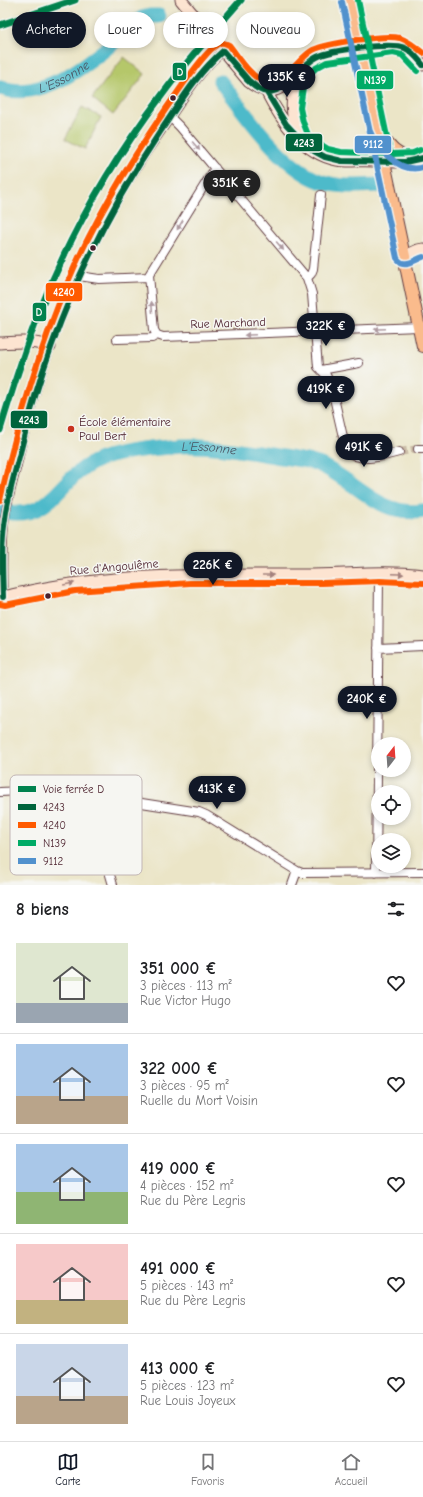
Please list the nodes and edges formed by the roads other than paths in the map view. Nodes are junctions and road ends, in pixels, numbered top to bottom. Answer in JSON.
{"nodes":[{"id":1,"x":181,"y":0,"type":"edge"},
{"id":2,"x":350,"y":0,"type":"edge"},
{"id":3,"x":223,"y":51,"type":"junction"},
{"id":4,"x":423,"y":65,"type":"edge"},
{"id":5,"x":296,"y":76,"type":"junction"},
{"id":6,"x":266,"y":92,"type":"junction"},
{"id":7,"x":170,"y":117,"type":"junction"},
{"id":8,"x":378,"y":131,"type":"junction"},
{"id":9,"x":303,"y":142,"type":"junction"},
{"id":10,"x":419,"y":159,"type":"edge"},
{"id":11,"x":367,"y":160,"type":"junction"},
{"id":12,"x":385,"y":166,"type":"junction"},
{"id":13,"x":215,"y":168,"type":"junction"},
{"id":14,"x":321,"y":195,"type":"dead end"},
{"id":15,"x":423,"y":249,"type":"edge"},
{"id":16,"x":405,"y":256,"type":"junction"},
{"id":17,"x":79,"y":276,"type":"junction"},
{"id":18,"x":149,"y":277,"type":"junction"},
{"id":19,"x":307,"y":278,"type":"junction"},
{"id":20,"x":419,"y":327,"type":"junction"},
{"id":21,"x":315,"y":332,"type":"junction"},
{"id":22,"x":157,"y":335,"type":"junction"},
{"id":23,"x":117,"y":339,"type":"dead end"},
{"id":24,"x":0,"y":343,"type":"edge"},
{"id":25,"x":423,"y":346,"type":"edge"},
{"id":26,"x":50,"y":347,"type":"junction"},
{"id":27,"x":359,"y":363,"type":"dead end"},
{"id":28,"x":321,"y":370,"type":"junction"},
{"id":29,"x":399,"y":452,"type":"tunnel mouth"},
{"id":30,"x":380,"y":573,"type":"junction"},
{"id":31,"x":423,"y":575,"type":"edge"},
{"id":32,"x":1,"y":597,"type":"edge"},
{"id":33,"x":423,"y":646,"type":"edge"},
{"id":34,"x":378,"y":648,"type":"junction"},
{"id":35,"x":0,"y":792,"type":"edge"},
{"id":36,"x":10,"y":792,"type":"edge"},
{"id":37,"x":142,"y":802,"type":"edge"},
{"id":38,"x":376,"y":833,"type":"edge"},
{"id":39,"x":297,"y":871,"type":"junction"},
{"id":40,"x":371,"y":872,"type":"edge"},
{"id":41,"x":411,"y":872,"type":"edge"},
{"id":42,"x":423,"y":872,"type":"edge"},
{"id":43,"x":109,"y":875,"type":"edge"},
{"id":44,"x":112,"y":885,"type":"edge"},
{"id":45,"x":292,"y":885,"type":"edge"}],
"edges":[{"from":1,"to":3,"type":"street"},
{"from":2,"to":8,"type":"main road","bridge":true},
{"from":3,"to":6,"type":"street"},
{"from":3,"to":7,"type":"street"},
{"from":4,"to":5,"type":"street"},
{"from":5,"to":6,"type":"street"},
{"from":5,"to":9,"type":"street"},
{"from":6,"to":9,"type":"street"},
{"from":7,"to":13,"type":"street","one_way":true},
{"from":7,"to":17,"type":"street"},
{"from":8,"to":10,"type":"main road"},
{"from":8,"to":11,"type":"main road"},
{"from":8,"to":12,"type":"main road"},
{"from":9,"to":11,"type":"street"},
{"from":10,"to":12,"type":"street"},
{"from":11,"to":12,"type":"street"},
{"from":12,"to":16,"type":"main road"},
{"from":13,"to":18,"type":"street","one_way":true},
{"from":13,"to":19,"type":"street","one_way":true},
{"from":14,"to":19,"type":"street"},
{"from":15,"to":16,"type":"street"},
{"from":16,"to":20,"type":"main road"},
{"from":17,"to":18,"type":"street"},
{"from":17,"to":26,"type":"street"},
{"from":22,"to":18,"type":"street","one_way":true},
{"from":19,"to":21,"type":"street"},
{"from":20,"to":21,"type":"street","name":"Rue Marchand","one_way":true},
{"from":20,"to":25,"type":"main road"},
{"from":21,"to":22,"type":"street","name":"Rue Marchand","one_way":true},
{"from":21,"to":28,"type":"street"},
{"from":22,"to":23,"type":"street","name":"Rue Marchand"},
{"from":24,"to":26,"type":"street"},
{"from":26,"to":32,"type":"street"},
{"from":27,"to":28,"type":"street"},
{"from":28,"to":29,"type":"street"},
{"from":30,"to":31,"type":"street","name":"Rue d'Angoulême","one_way":true},
{"from":32,"to":30,"type":"street","name":"Rue d'Angoulême","one_way":true},
{"from":30,"to":34,"type":"street"},
{"from":33,"to":34,"type":"street"},
{"from":34,"to":38,"type":"street"},
{"from":35,"to":36,"type":"street"},
{"from":37,"to":39,"type":"street"},
{"from":39,"to":40,"type":"street"},
{"from":39,"to":45,"type":"street"},
{"from":41,"to":42,"type":"street"},
{"from":43,"to":44,"type":"street"}]}
